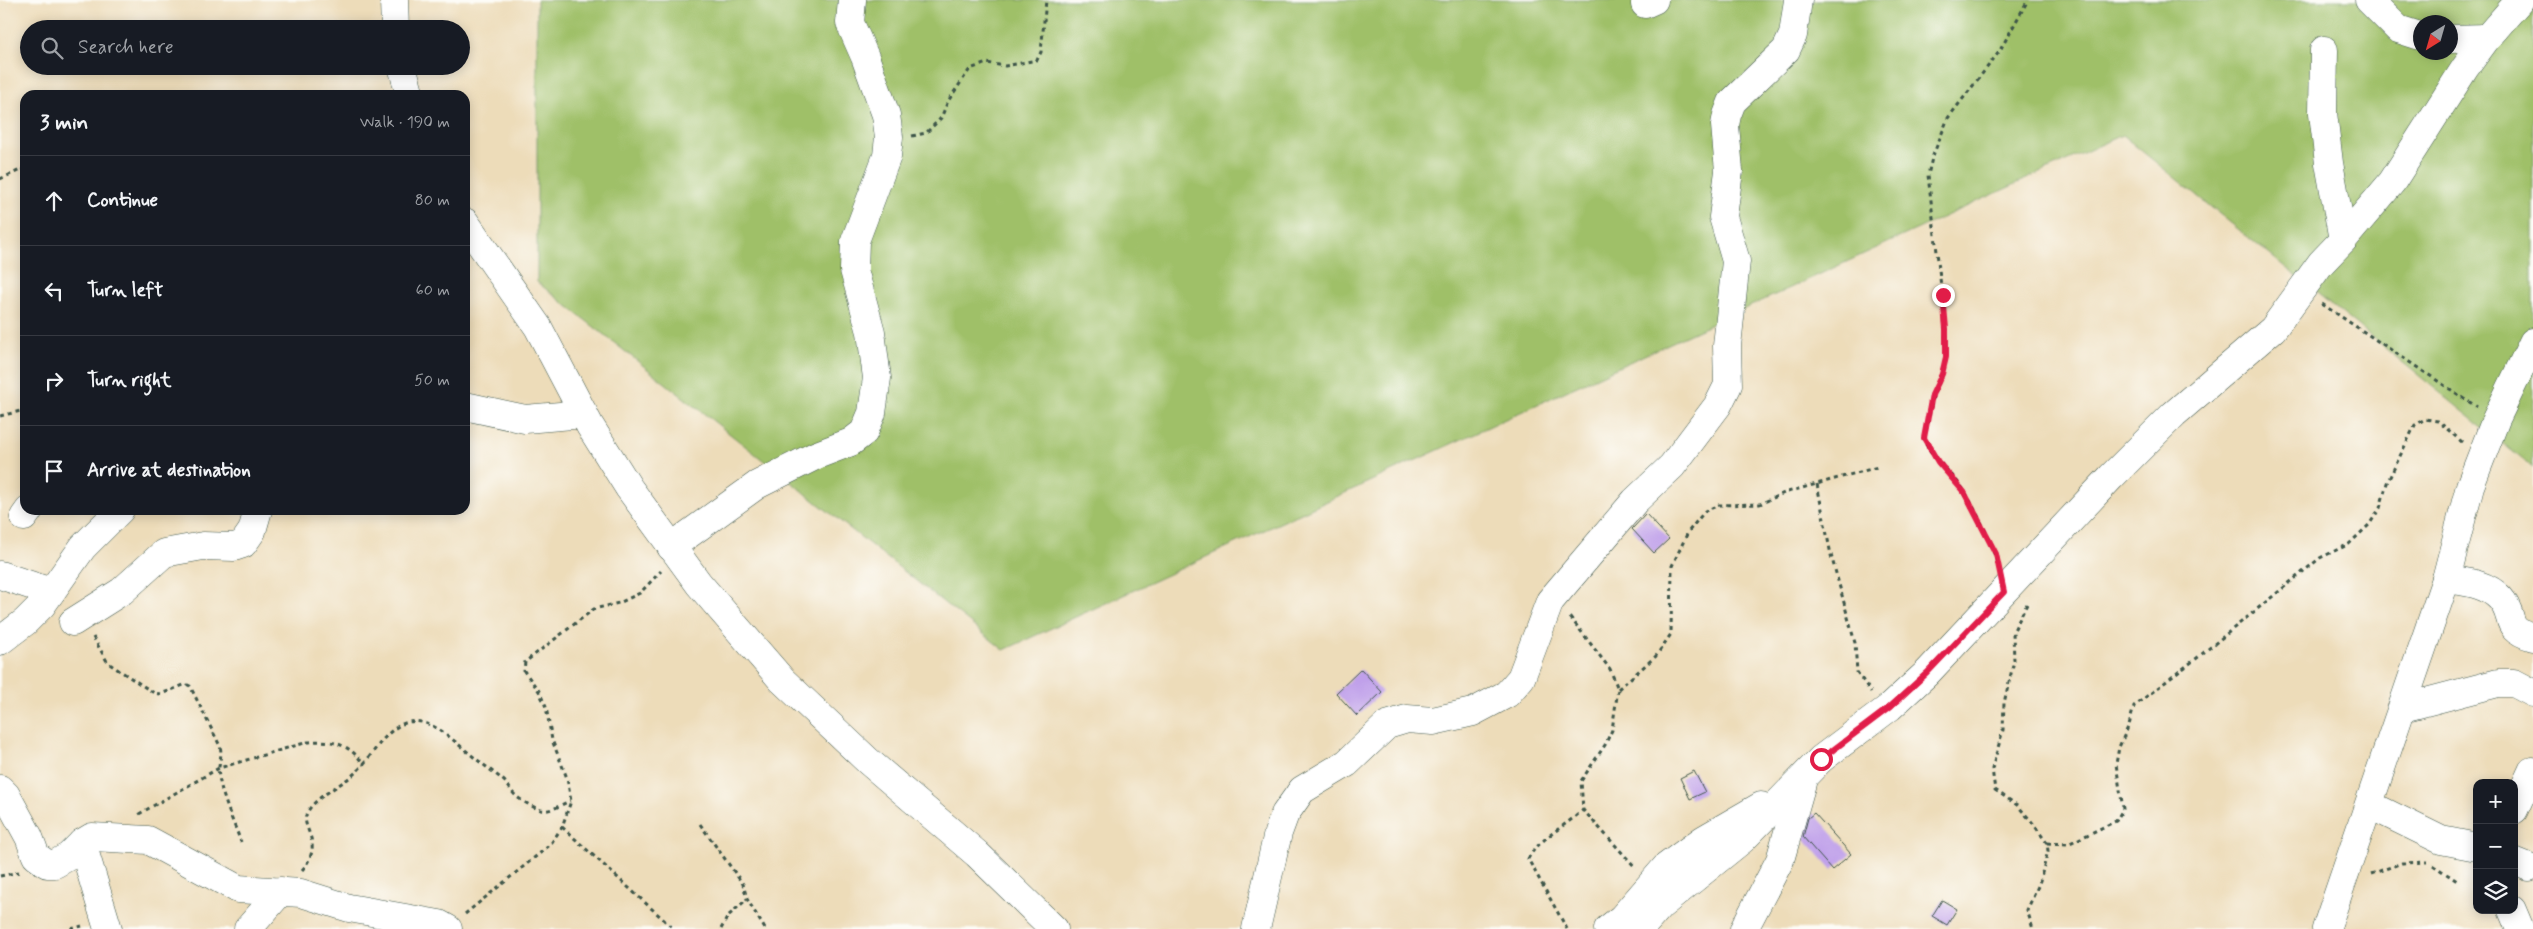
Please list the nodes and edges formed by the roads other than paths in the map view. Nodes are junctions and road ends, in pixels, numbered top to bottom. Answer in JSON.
{"nodes":[{"id":1,"x":394,"y":0,"type":"edge"},
{"id":2,"x":852,"y":0,"type":"edge"},
{"id":3,"x":1798,"y":0,"type":"edge"},
{"id":4,"x":2369,"y":0,"type":"edge"},
{"id":5,"x":2520,"y":0,"type":"edge"},
{"id":6,"x":395,"y":20,"type":"edge"},
{"id":7,"x":2413,"y":34,"type":"edge"},
{"id":8,"x":2487,"y":38,"type":"junction"},
{"id":9,"x":2458,"y":39,"type":"edge"},
{"id":10,"x":2324,"y":50,"type":"dead end"},
{"id":11,"x":404,"y":75,"type":"edge"},
{"id":12,"x":409,"y":90,"type":"edge"},
{"id":13,"x":470,"y":229,"type":"edge"},
{"id":14,"x":2343,"y":240,"type":"junction"},
{"id":15,"x":2533,"y":342,"type":"edge"},
{"id":16,"x":470,"y":407,"type":"edge"},
{"id":17,"x":584,"y":414,"type":"junction"},
{"id":18,"x":115,"y":515,"type":"edge"},
{"id":19,"x":257,"y":515,"type":"edge"},
{"id":20,"x":674,"y":550,"type":"junction"},
{"id":21,"x":0,"y":574,"type":"edge"},
{"id":22,"x":2446,"y":580,"type":"junction"},
{"id":23,"x":51,"y":592,"type":"junction"},
{"id":24,"x":73,"y":622,"type":"road end"},
{"id":25,"x":2533,"y":637,"type":"edge"},
{"id":26,"x":0,"y":641,"type":"edge"},
{"id":27,"x":2530,"y":684,"type":"edge"},
{"id":28,"x":2402,"y":708,"type":"junction"},
{"id":29,"x":1812,"y":769,"type":"junction"},
{"id":30,"x":2532,"y":772,"type":"edge"},
{"id":31,"x":0,"y":789,"type":"edge"},
{"id":32,"x":2518,"y":802,"type":"edge"},
{"id":33,"x":2370,"y":805,"type":"junction"},
{"id":34,"x":82,"y":842,"type":"junction"},
{"id":35,"x":2473,"y":846,"type":"edge"},
{"id":36,"x":281,"y":891,"type":"junction"},
{"id":37,"x":2514,"y":914,"type":"edge"},
{"id":38,"x":441,"y":926,"type":"edge"},
{"id":39,"x":1059,"y":928,"type":"edge"},
{"id":40,"x":108,"y":929,"type":"edge"},
{"id":41,"x":248,"y":929,"type":"edge"},
{"id":42,"x":1256,"y":929,"type":"edge"},
{"id":43,"x":1608,"y":929,"type":"edge"},
{"id":44,"x":1640,"y":929,"type":"edge"},
{"id":45,"x":1744,"y":929,"type":"edge"},
{"id":46,"x":2326,"y":929,"type":"edge"},
{"id":47,"x":2520,"y":929,"type":"edge"}],
"edges":[{"from":1,"to":6,"type":"street"},
{"from":2,"to":20,"type":"street"},
{"from":3,"to":42,"type":"street"},
{"from":4,"to":7,"type":"street"},
{"from":5,"to":8,"type":"street"},
{"from":8,"to":9,"type":"street"},
{"from":8,"to":14,"type":"street"},
{"from":10,"to":14,"type":"street"},
{"from":11,"to":12,"type":"street"},
{"from":13,"to":17,"type":"street"},
{"from":14,"to":29,"type":"street"},
{"from":15,"to":22,"type":"street"},
{"from":16,"to":17,"type":"street"},
{"from":17,"to":20,"type":"street"},
{"from":18,"to":23,"type":"street"},
{"from":19,"to":24,"type":"street"},
{"from":20,"to":39,"type":"street"},
{"from":21,"to":23,"type":"street"},
{"from":22,"to":25,"type":"street"},
{"from":22,"to":28,"type":"street"},
{"from":23,"to":26,"type":"street"},
{"from":27,"to":28,"type":"street"},
{"from":28,"to":33,"type":"street"},
{"from":29,"to":43,"type":"street"},
{"from":29,"to":44,"type":"street"},
{"from":29,"to":45,"type":"street"},
{"from":30,"to":32,"type":"street"},
{"from":31,"to":34,"type":"street"},
{"from":33,"to":35,"type":"street"},
{"from":33,"to":46,"type":"street"},
{"from":34,"to":36,"type":"street"},
{"from":34,"to":40,"type":"street"},
{"from":36,"to":38,"type":"street"},
{"from":36,"to":41,"type":"street"},
{"from":37,"to":47,"type":"street"}]}
